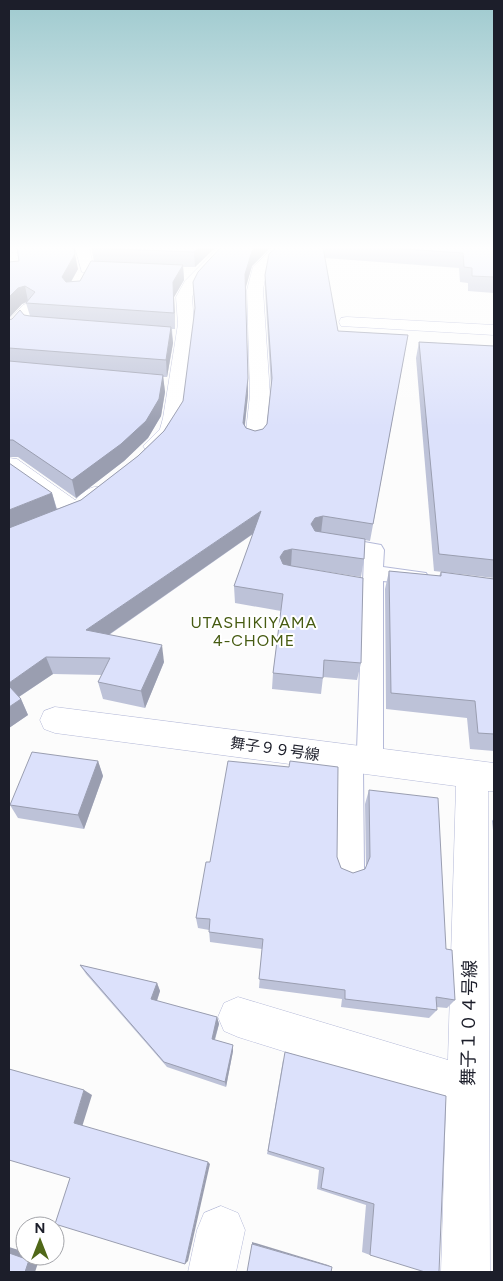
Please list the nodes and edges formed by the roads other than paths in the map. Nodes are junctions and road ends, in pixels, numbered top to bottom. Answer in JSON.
{"nodes":[{"id":1,"x":185,"y":307,"type":"edge"},
{"id":2,"x":257,"y":307,"type":"edge"},
{"id":3,"x":29,"y":308,"type":"edge"},
{"id":4,"x":347,"y":322,"type":"dead end"},
{"id":5,"x":9,"y":330,"type":"edge"},
{"id":6,"x":494,"y":330,"type":"edge"},
{"id":7,"x":157,"y":383,"type":"edge"},
{"id":8,"x":177,"y":385,"type":"junction"},
{"id":9,"x":255,"y":440,"type":"edge"},
{"id":10,"x":141,"y":458,"type":"edge"},
{"id":11,"x":9,"y":464,"type":"edge"},
{"id":12,"x":112,"y":482,"type":"edge"},
{"id":13,"x":321,"y":542,"type":"edge"},
{"id":14,"x":438,"y":580,"type":"edge"},
{"id":15,"x":367,"y":582,"type":"junction"},
{"id":16,"x":55,"y":720,"type":"dead end"},
{"id":17,"x":360,"y":760,"type":"junction"},
{"id":18,"x":483,"y":776,"type":"edge"},
{"id":19,"x":350,"y":868,"type":"dead end"},
{"id":20,"x":238,"y":1017,"type":"dead end"},
{"id":21,"x":468,"y":1087,"type":"junction"},
{"id":22,"x":466,"y":1272,"type":"edge"}],
"edges":[{"from":1,"to":8,"type":"street"},
{"from":2,"to":9,"type":"street"},
{"from":3,"to":5,"type":"street"},
{"from":4,"to":6,"type":"street"},
{"from":7,"to":8,"type":"street"},
{"from":8,"to":10,"type":"street"},
{"from":11,"to":12,"type":"street"},
{"from":13,"to":15,"type":"lane"},
{"from":14,"to":15,"type":"lane"},
{"from":15,"to":17,"type":"lane"},
{"from":16,"to":17,"type":"street","name":"舞子９９号線"},
{"from":17,"to":18,"type":"street","name":"舞子９９号線"},
{"from":17,"to":19,"type":"lane"},
{"from":18,"to":21,"type":"street","name":"舞子１０４号線"},
{"from":20,"to":21,"type":"street"},
{"from":21,"to":22,"type":"street","name":"舞子１０４号線"}]}
